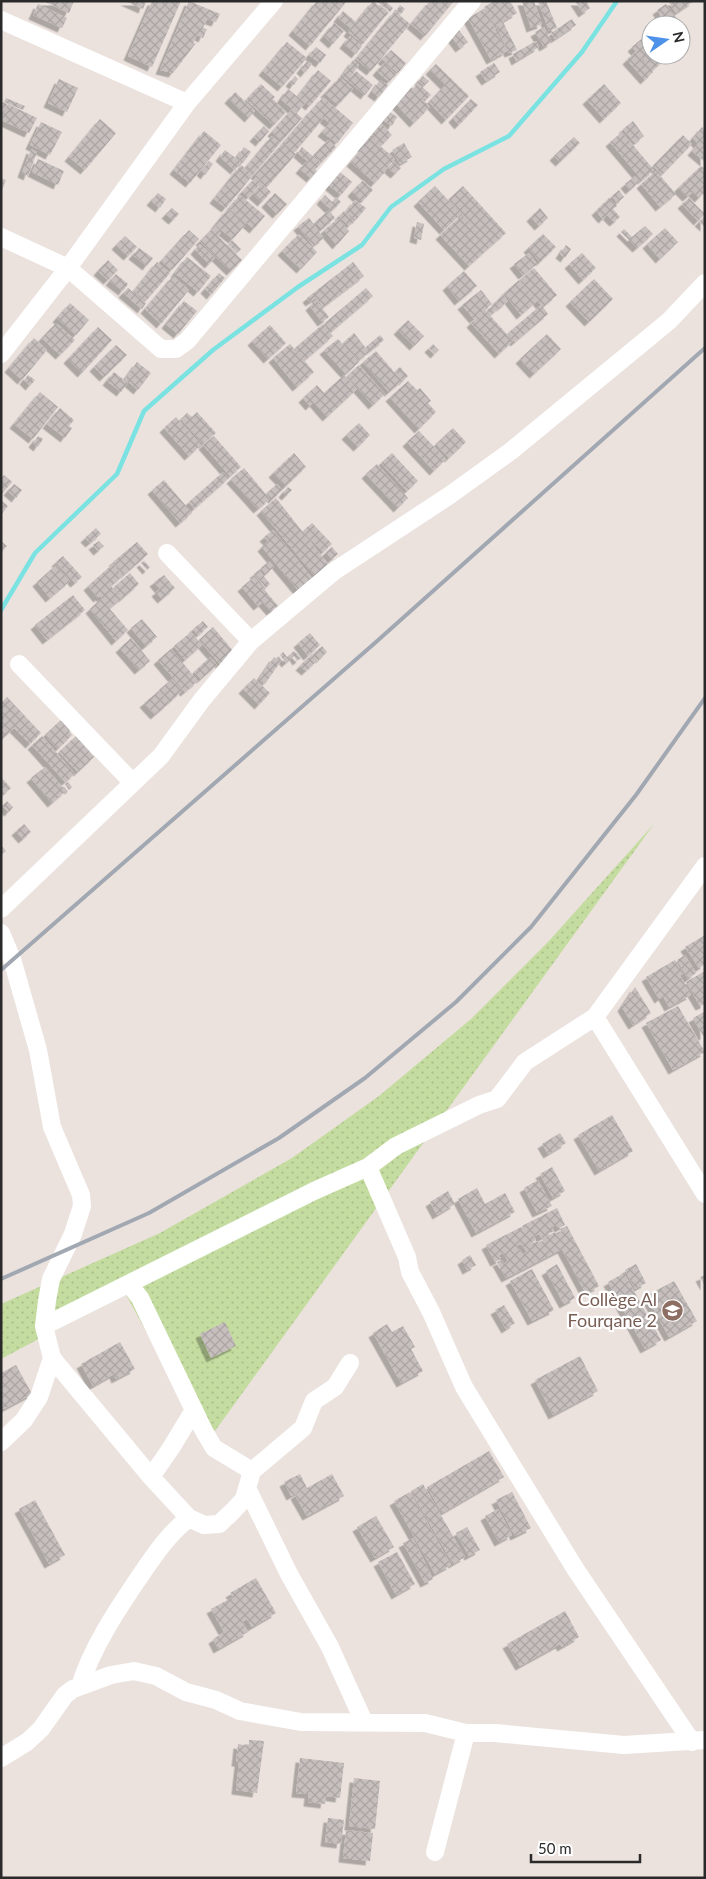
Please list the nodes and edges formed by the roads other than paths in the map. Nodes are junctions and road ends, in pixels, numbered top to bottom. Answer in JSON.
{"nodes":[{"id":1,"x":274,"y":1,"type":"edge"},
{"id":2,"x":472,"y":1,"type":"edge"},
{"id":3,"x":1,"y":20,"type":"edge"},
{"id":4,"x":187,"y":103,"type":"junction"},
{"id":5,"x":1,"y":237,"type":"edge"},
{"id":6,"x":68,"y":268,"type":"junction"},
{"id":7,"x":705,"y":283,"type":"edge"},
{"id":8,"x":1,"y":354,"type":"edge"},
{"id":9,"x":167,"y":553,"type":"dead end"},
{"id":10,"x":251,"y":641,"type":"junction"},
{"id":11,"x":19,"y":664,"type":"dead end"},
{"id":12,"x":133,"y":783,"type":"junction"},
{"id":13,"x":705,"y":866,"type":"edge"},
{"id":14,"x":1,"y":909,"type":"edge"},
{"id":15,"x":1,"y":933,"type":"edge"},
{"id":16,"x":595,"y":1017,"type":"junction"},
{"id":17,"x":368,"y":1167,"type":"junction"},
{"id":18,"x":705,"y":1194,"type":"edge"},
{"id":19,"x":130,"y":1284,"type":"junction"},
{"id":20,"x":44,"y":1326,"type":"junction"},
{"id":21,"x":52,"y":1358,"type":"junction"},
{"id":22,"x":350,"y":1363,"type":"dead end"},
{"id":23,"x":194,"y":1410,"type":"junction"},
{"id":24,"x":1,"y":1442,"type":"edge"},
{"id":25,"x":252,"y":1471,"type":"junction"},
{"id":26,"x":151,"y":1477,"type":"junction"},
{"id":27,"x":247,"y":1488,"type":"junction"},
{"id":28,"x":189,"y":1518,"type":"junction"},
{"id":29,"x":80,"y":1686,"type":"junction"},
{"id":30,"x":364,"y":1722,"type":"junction"},
{"id":31,"x":466,"y":1733,"type":"junction"},
{"id":32,"x":698,"y":1741,"type":"edge"},
{"id":33,"x":1,"y":1758,"type":"edge"},
{"id":34,"x":436,"y":1852,"type":"dead end"}],
"edges":[{"from":1,"to":4,"type":"street"},
{"from":2,"to":6,"type":"street"},
{"from":3,"to":4,"type":"street"},
{"from":4,"to":6,"type":"street"},
{"from":5,"to":6,"type":"street"},
{"from":6,"to":8,"type":"street"},
{"from":7,"to":10,"type":"street"},
{"from":9,"to":10,"type":"street"},
{"from":10,"to":12,"type":"street"},
{"from":11,"to":12,"type":"street"},
{"from":12,"to":14,"type":"street"},
{"from":13,"to":16,"type":"street"},
{"from":15,"to":20,"type":"street"},
{"from":16,"to":17,"type":"street"},
{"from":16,"to":18,"type":"street"},
{"from":17,"to":19,"type":"street"},
{"from":17,"to":32,"type":"street"},
{"from":19,"to":20,"type":"street"},
{"from":19,"to":23,"type":"street"},
{"from":20,"to":21,"type":"street"},
{"from":21,"to":24,"type":"street"},
{"from":21,"to":26,"type":"street"},
{"from":22,"to":25,"type":"street"},
{"from":23,"to":25,"type":"street"},
{"from":23,"to":26,"type":"street"},
{"from":25,"to":27,"type":"street"},
{"from":26,"to":28,"type":"street"},
{"from":27,"to":28,"type":"street"},
{"from":27,"to":30,"type":"street"},
{"from":28,"to":29,"type":"street"},
{"from":29,"to":30,"type":"street"},
{"from":29,"to":33,"type":"street"},
{"from":30,"to":31,"type":"street"},
{"from":31,"to":32,"type":"street"},
{"from":31,"to":34,"type":"street"}]}
